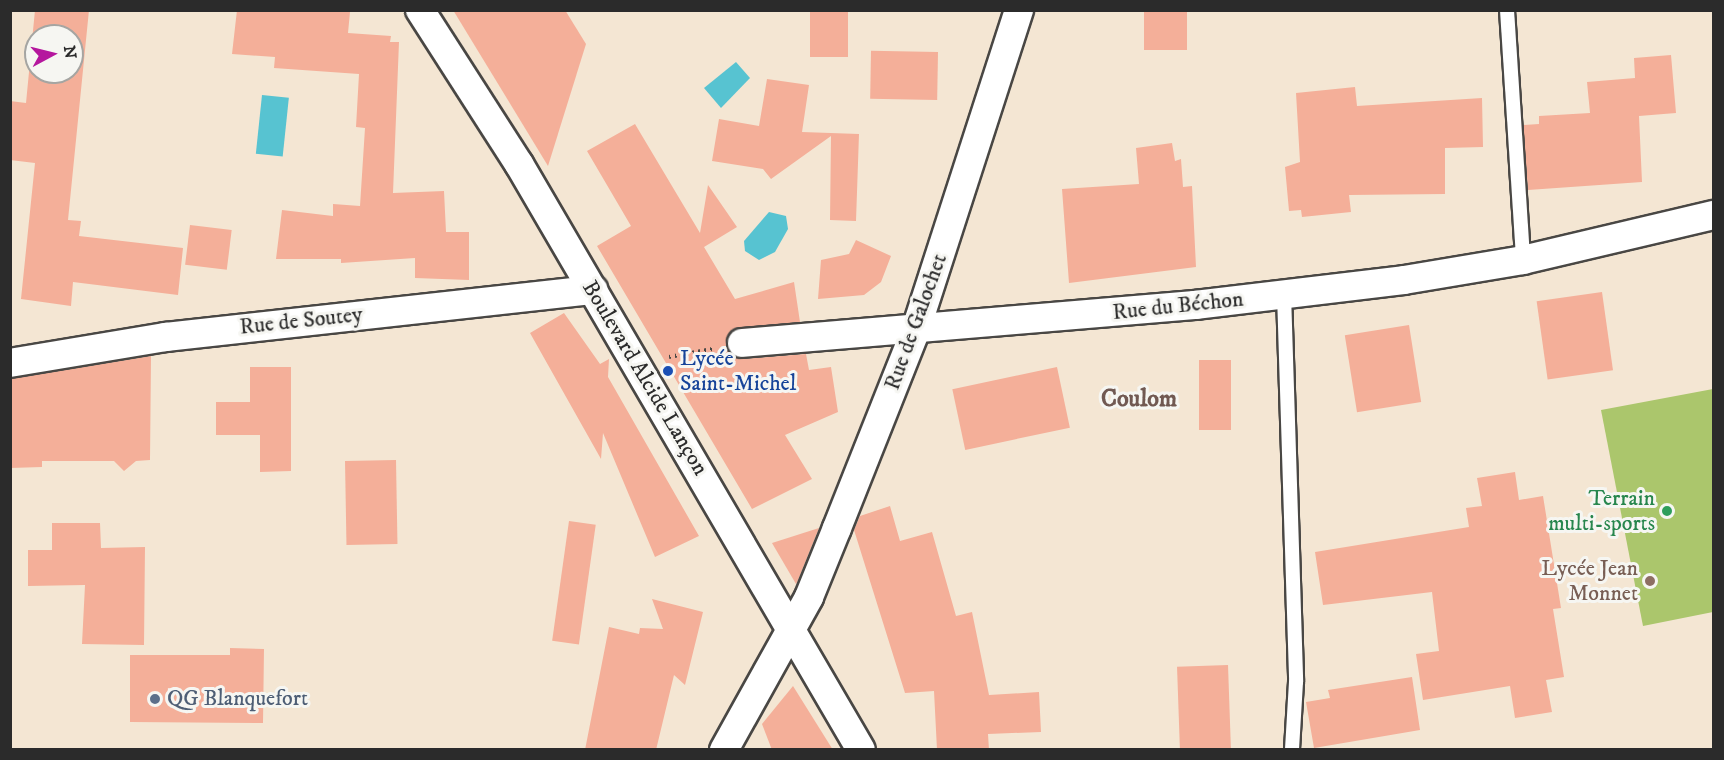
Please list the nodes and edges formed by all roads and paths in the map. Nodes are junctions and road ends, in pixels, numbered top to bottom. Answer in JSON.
{"nodes":[{"id":1,"x":420,"y":10,"type":"edge"},
{"id":2,"x":1019,"y":10,"type":"edge"},
{"id":3,"x":1507,"y":10,"type":"edge"},
{"id":4,"x":1713,"y":215,"type":"edge"},
{"id":5,"x":1523,"y":260,"type":"junction"},
{"id":6,"x":593,"y":290,"type":"junction"},
{"id":7,"x":1284,"y":294,"type":"junction"},
{"id":8,"x":916,"y":329,"type":"junction"},
{"id":9,"x":742,"y":343,"type":"joint"},
{"id":10,"x":10,"y":363,"type":"edge"},
{"id":11,"x":642,"y":373,"type":"junction"},
{"id":12,"x":790,"y":624,"type":"junction"},
{"id":13,"x":724,"y":750,"type":"edge"},
{"id":14,"x":861,"y":750,"type":"edge"},
{"id":15,"x":1292,"y":750,"type":"edge"}],
"edges":[{"from":1,"to":6,"type":"street","name":"Boulevard Alcide Lançon"},
{"from":2,"to":8,"type":"street","name":"Rue de Galochet"},
{"from":3,"to":5,"type":"lane"},
{"from":4,"to":5,"type":"street","name":"Rue du Béchon"},
{"from":5,"to":7,"type":"street","name":"Rue du Béchon"},
{"from":6,"to":10,"type":"street","name":"Rue de Soutey"},
{"from":6,"to":11,"type":"street","name":"Boulevard Alcide Lançon"},
{"from":7,"to":8,"type":"street","name":"Rue du Béchon"},
{"from":7,"to":15,"type":"lane"},
{"from":8,"to":9,"type":"street","name":"Rue du Béchon"},
{"from":8,"to":12,"type":"street","name":"Rue de Galochet"},
{"from":9,"to":11,"type":"path"},
{"from":11,"to":12,"type":"street","name":"Boulevard Alcide Lançon"},
{"from":12,"to":13,"type":"street","name":"Rue de Galochet"},
{"from":12,"to":14,"type":"street","name":"Boulevard Alcide Lançon"}]}
